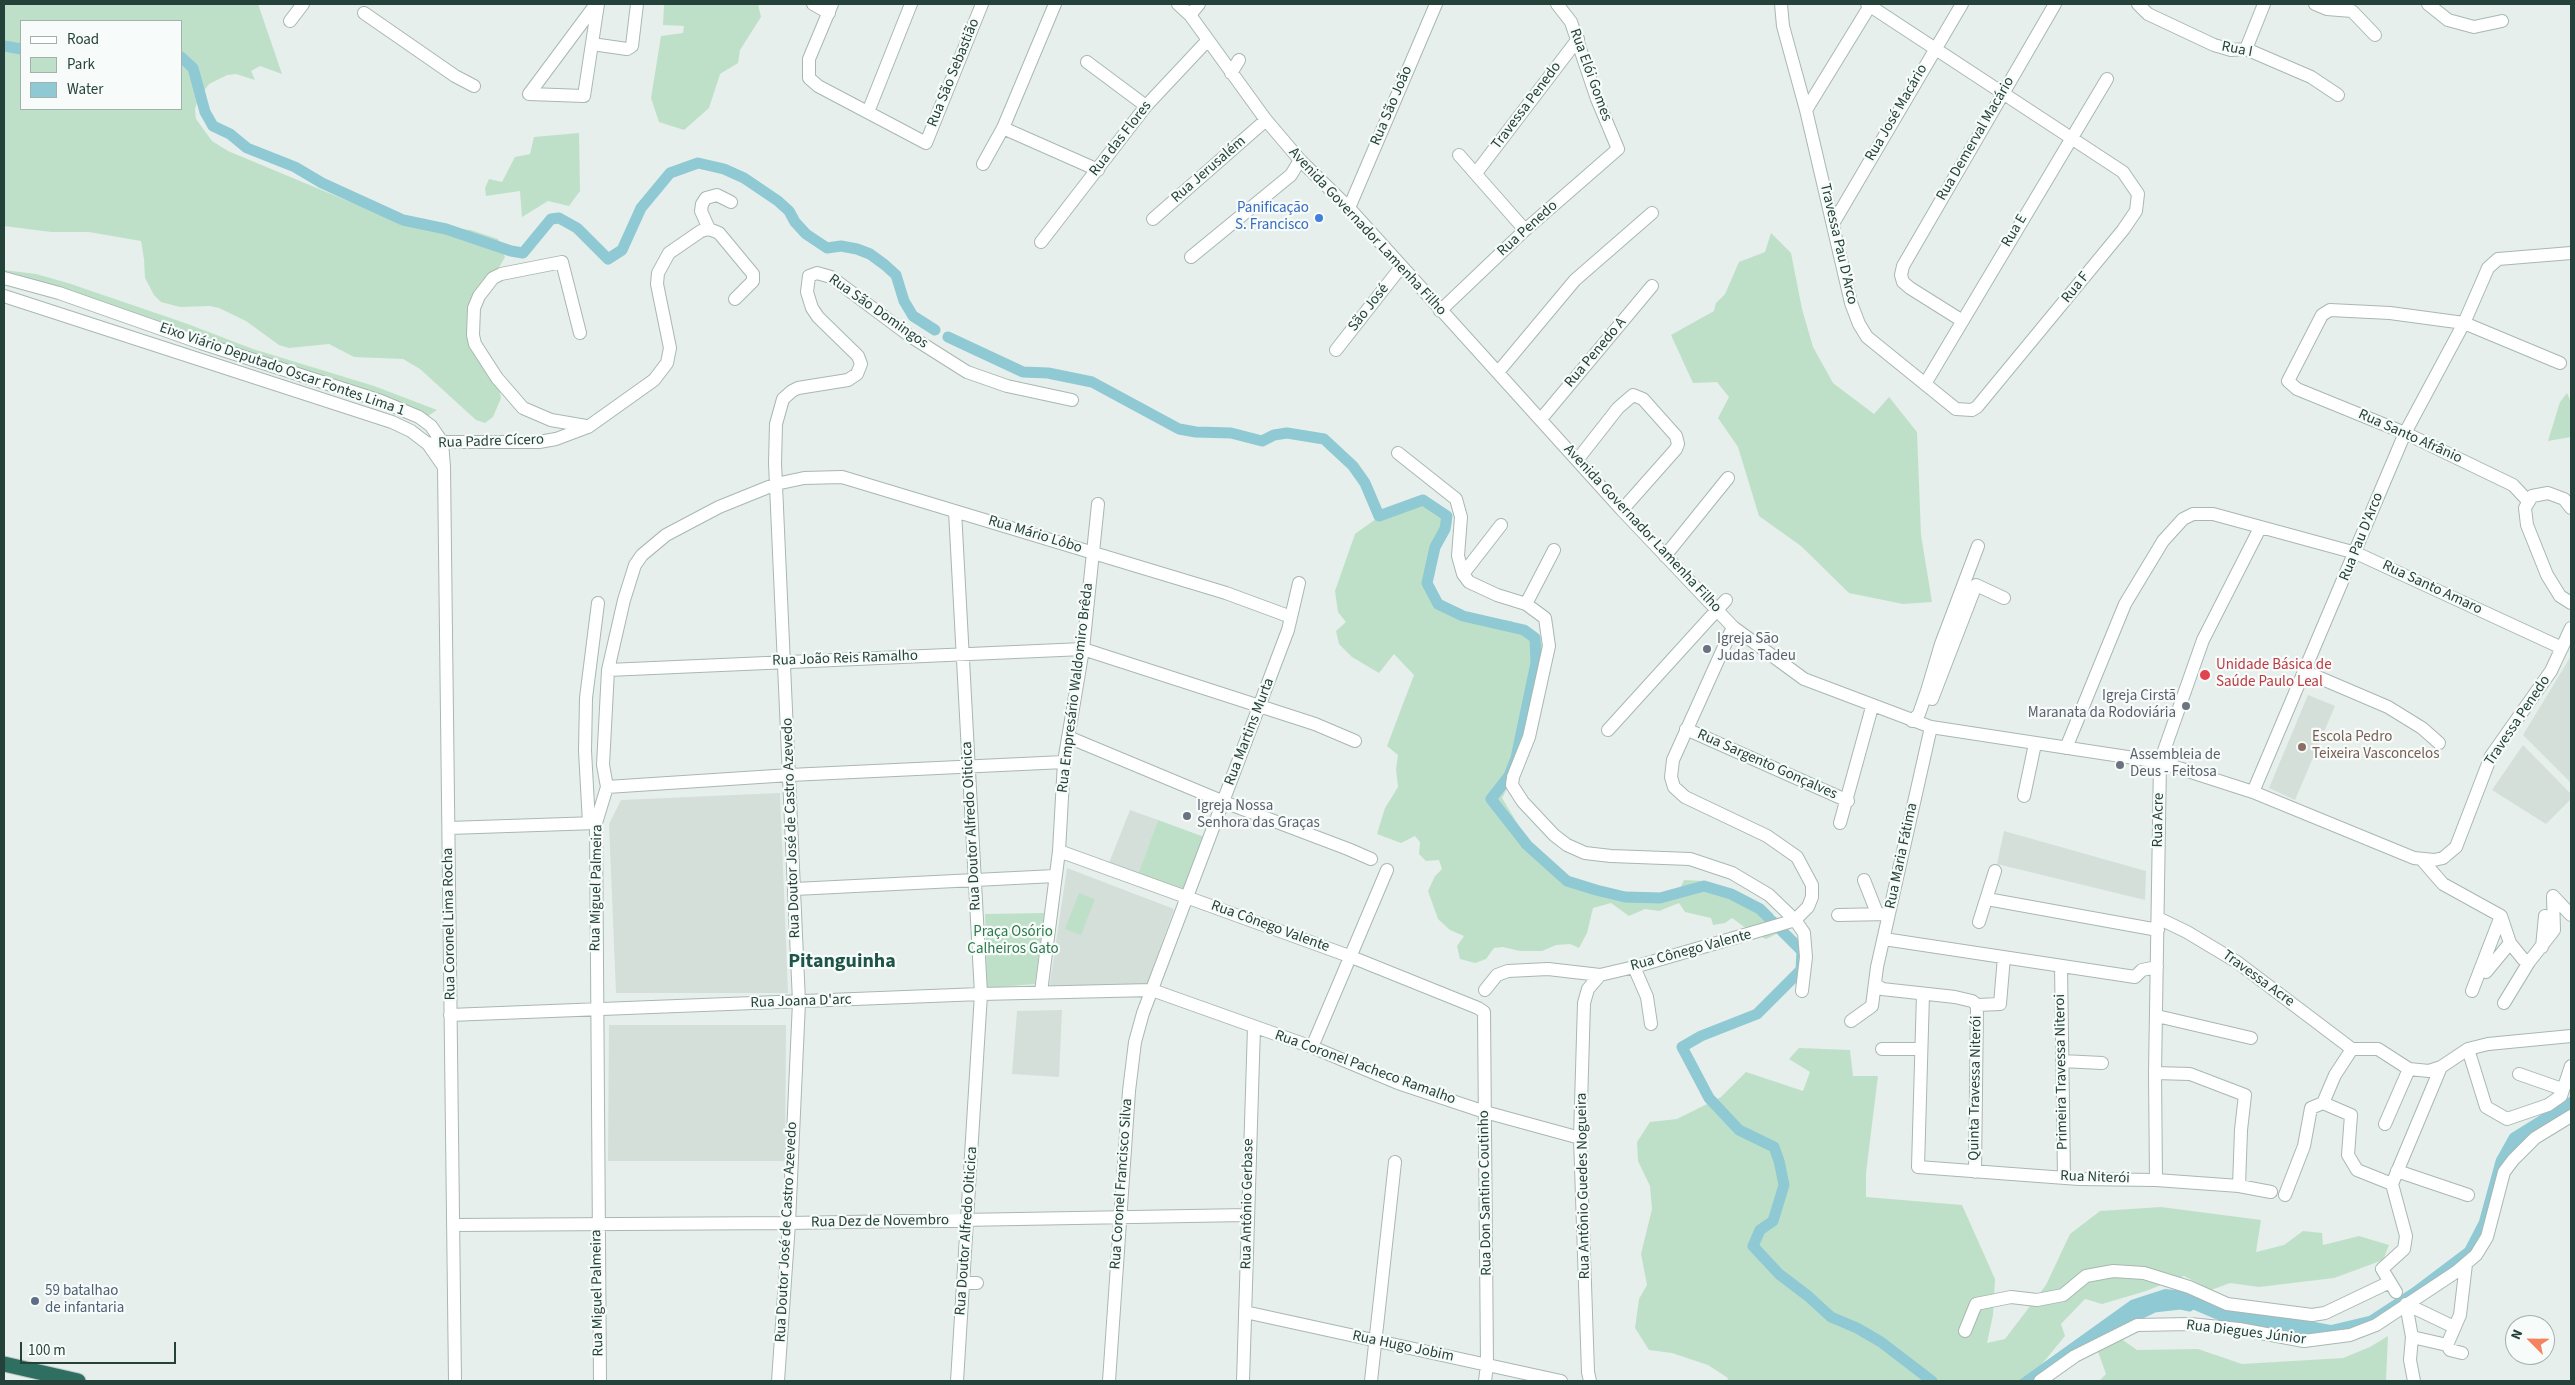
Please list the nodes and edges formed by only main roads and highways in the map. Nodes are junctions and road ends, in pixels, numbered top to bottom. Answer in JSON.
{"nodes":[{"id":1,"x":4,"y":1364,"type":"edge"},
{"id":2,"x":78,"y":1381,"type":"edge"}],
"edges":[{"from":1,"to":2,"type":"highway"}]}
